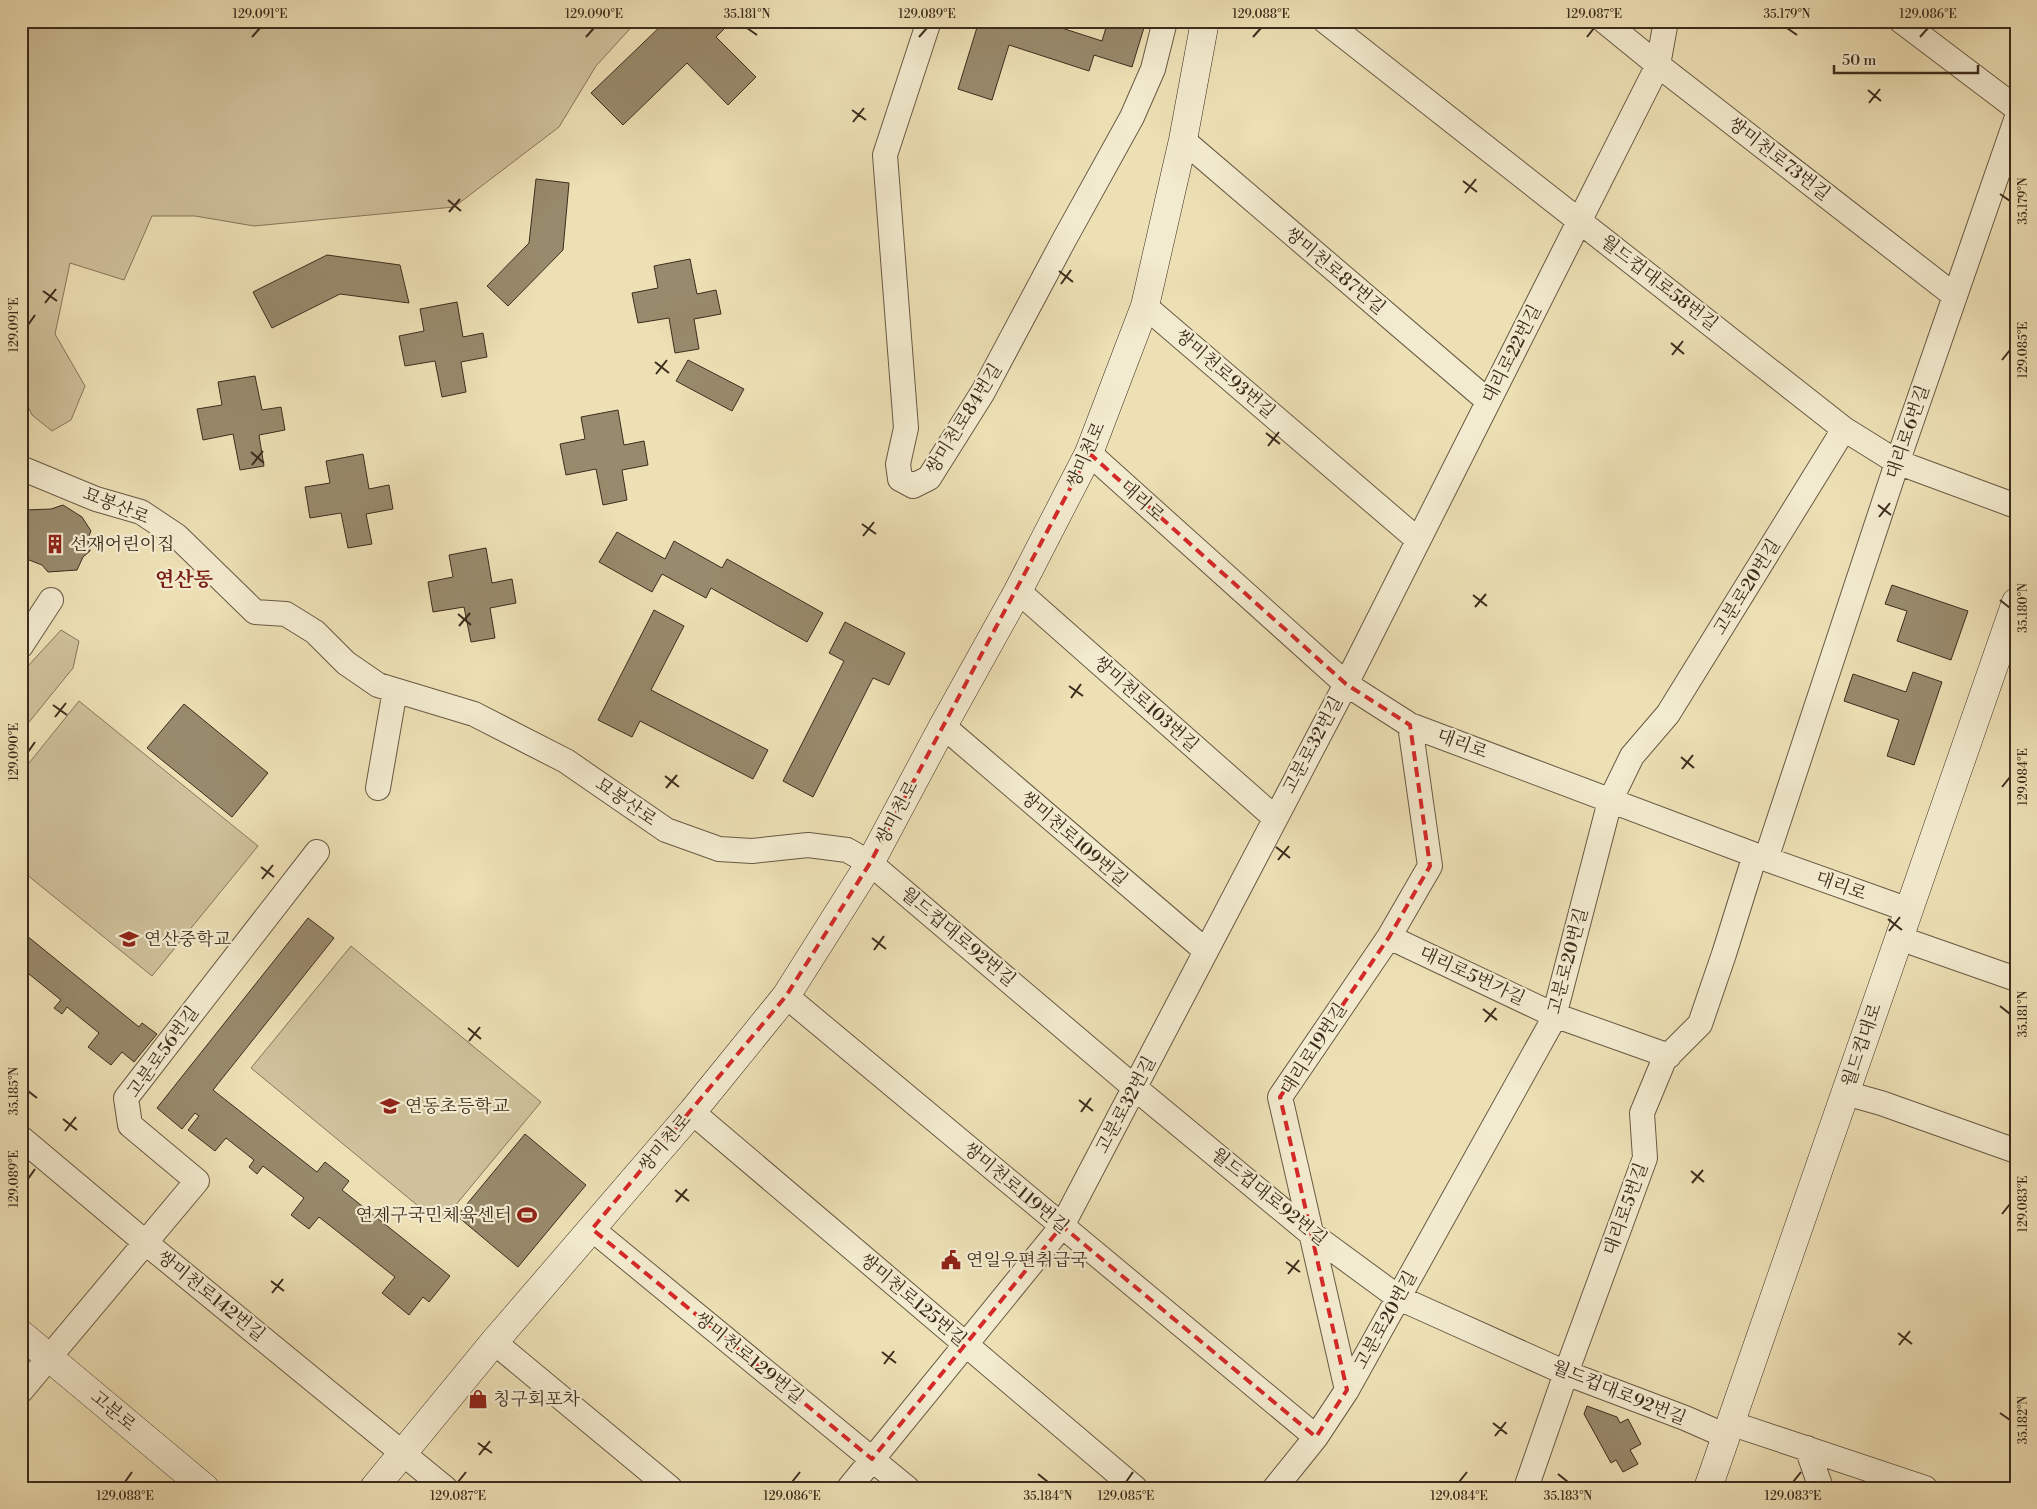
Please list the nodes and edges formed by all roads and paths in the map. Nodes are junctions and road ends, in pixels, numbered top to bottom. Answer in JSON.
{"nodes":[{"id":1,"x":929,"y":21,"type":"edge"},
{"id":2,"x":1165,"y":21,"type":"edge"},
{"id":3,"x":1205,"y":21,"type":"edge"},
{"id":4,"x":1325,"y":21,"type":"edge"},
{"id":5,"x":1604,"y":21,"type":"edge"},
{"id":6,"x":1666,"y":21,"type":"edge"},
{"id":7,"x":1901,"y":21,"type":"edge"},
{"id":8,"x":1658,"y":65,"type":"junction"},
{"id":9,"x":2016,"y":108,"type":"edge"},
{"id":10,"x":2016,"y":120,"type":"edge"},
{"id":11,"x":1183,"y":140,"type":"junction"},
{"id":12,"x":1580,"y":220,"type":"junction"},
{"id":13,"x":1955,"y":296,"type":"junction"},
{"id":14,"x":1145,"y":306,"type":"junction"},
{"id":15,"x":1488,"y":401,"type":"junction"},
{"id":16,"x":1844,"y":429,"type":"junction"},
{"id":17,"x":1089,"y":453,"type":"junction"},
{"id":18,"x":1898,"y":462,"type":"junction"},
{"id":19,"x":21,"y":468,"type":"edge"},
{"id":20,"x":2016,"y":506,"type":"edge"},
{"id":21,"x":1418,"y":540,"type":"junction"},
{"id":22,"x":1018,"y":591,"type":"junction"},
{"id":23,"x":51,"y":600,"type":"dead end"},
{"id":24,"x":2016,"y":602,"type":"edge"},
{"id":25,"x":21,"y":646,"type":"edge"},
{"id":26,"x":1346,"y":684,"type":"junction"},
{"id":27,"x":394,"y":690,"type":"junction"},
{"id":28,"x":1410,"y":725,"type":"junction"},
{"id":29,"x":943,"y":726,"type":"junction"},
{"id":30,"x":378,"y":788,"type":"dead end"},
{"id":31,"x":1610,"y":802,"type":"junction"},
{"id":32,"x":1275,"y":818,"type":"junction"},
{"id":33,"x":317,"y":852,"type":"dead end"},
{"id":34,"x":1760,"y":857,"type":"junction"},
{"id":35,"x":870,"y":863,"type":"junction"},
{"id":36,"x":1908,"y":910,"type":"junction"},
{"id":37,"x":1389,"y":937,"type":"junction"},
{"id":38,"x":1899,"y":938,"type":"junction"},
{"id":39,"x":1206,"y":952,"type":"junction"},
{"id":40,"x":2016,"y":979,"type":"edge"},
{"id":41,"x":786,"y":996,"type":"junction"},
{"id":42,"x":1554,"y":1015,"type":"junction"},
{"id":43,"x":1669,"y":1056,"type":"junction"},
{"id":44,"x":1135,"y":1088,"type":"junction"},
{"id":45,"x":1845,"y":1093,"type":"junction"},
{"id":46,"x":692,"y":1112,"type":"junction"},
{"id":47,"x":21,"y":1138,"type":"edge"},
{"id":48,"x":2016,"y":1152,"type":"edge"},
{"id":49,"x":1062,"y":1226,"type":"junction"},
{"id":50,"x":592,"y":1229,"type":"junction"},
{"id":51,"x":1309,"y":1232,"type":"junction"},
{"id":52,"x":146,"y":1243,"type":"junction"},
{"id":53,"x":1399,"y":1298,"type":"junction"},
{"id":54,"x":21,"y":1334,"type":"edge"},
{"id":55,"x":494,"y":1342,"type":"junction"},
{"id":56,"x":966,"y":1345,"type":"junction"},
{"id":57,"x":49,"y":1357,"type":"junction"},
{"id":58,"x":1566,"y":1373,"type":"junction"},
{"id":59,"x":1347,"y":1390,"type":"junction"},
{"id":60,"x":21,"y":1391,"type":"edge"},
{"id":61,"x":1728,"y":1429,"type":"junction"},
{"id":62,"x":1316,"y":1437,"type":"junction"},
{"id":63,"x":1807,"y":1448,"type":"junction"},
{"id":64,"x":403,"y":1452,"type":"junction"},
{"id":65,"x":872,"y":1459,"type":"junction"},
{"id":66,"x":205,"y":1488,"type":"edge"},
{"id":67,"x":374,"y":1488,"type":"edge"},
{"id":68,"x":445,"y":1488,"type":"edge"},
{"id":69,"x":670,"y":1488,"type":"edge"},
{"id":70,"x":849,"y":1488,"type":"edge"},
{"id":71,"x":907,"y":1488,"type":"edge"},
{"id":72,"x":1135,"y":1488,"type":"edge"},
{"id":73,"x":1275,"y":1488,"type":"edge"},
{"id":74,"x":1526,"y":1488,"type":"edge"},
{"id":75,"x":1708,"y":1488,"type":"edge"},
{"id":76,"x":1821,"y":1488,"type":"edge"},
{"id":77,"x":1925,"y":1488,"type":"edge"}],
"edges":[{"from":1,"to":2,"type":"street","name":"쌍미천로84번길"},
{"from":3,"to":11,"type":"street","name":"쌍미천로"},
{"from":4,"to":12,"type":"street","name":"월드컵대로58번길"},
{"from":5,"to":8,"type":"street","name":"쌍미천로73번길"},
{"from":6,"to":8,"type":"street","name":"대리로22번길"},
{"from":7,"to":9,"type":"street"},
{"from":8,"to":12,"type":"street","name":"대리로22번길"},
{"from":8,"to":13,"type":"street","name":"쌍미천로73번길"},
{"from":10,"to":13,"type":"street","name":"대리로6번길"},
{"from":11,"to":14,"type":"street","name":"쌍미천로"},
{"from":11,"to":15,"type":"street","name":"쌍미천로87번길"},
{"from":12,"to":15,"type":"street","name":"대리로22번길"},
{"from":12,"to":16,"type":"street","name":"월드컵대로58번길"},
{"from":13,"to":18,"type":"street","name":"대리로6번길"},
{"from":14,"to":17,"type":"street","name":"쌍미천로"},
{"from":14,"to":21,"type":"street","name":"쌍미천로93번길"},
{"from":15,"to":21,"type":"street","name":"대리로22번길"},
{"from":16,"to":18,"type":"street","name":"월드컵대로58번길"},
{"from":16,"to":31,"type":"street","name":"고분로20번길"},
{"from":17,"to":22,"type":"street","name":"쌍미천로"},
{"from":17,"to":26,"type":"street","name":"대리로"},
{"from":18,"to":20,"type":"street","name":"월드컵대로58번길"},
{"from":18,"to":34,"type":"street","name":"대리로6번길"},
{"from":19,"to":27,"type":"street","name":"묘봉산로"},
{"from":21,"to":26,"type":"street","name":"대리로22번길"},
{"from":22,"to":29,"type":"street","name":"쌍미천로"},
{"from":22,"to":32,"type":"street","name":"쌍미천로103번길"},
{"from":23,"to":25,"type":"street"},
{"from":24,"to":36,"type":"street","name":"월드컵대로"},
{"from":26,"to":28,"type":"street","name":"대리로"},
{"from":26,"to":32,"type":"street","name":"고분로32번길"},
{"from":27,"to":30,"type":"street"},
{"from":27,"to":35,"type":"street","name":"묘봉산로"},
{"from":28,"to":31,"type":"street","name":"대리로"},
{"from":28,"to":37,"type":"street","name":"대리로19번길"},
{"from":29,"to":35,"type":"street","name":"쌍미천로"},
{"from":29,"to":39,"type":"street","name":"쌍미천로109번길"},
{"from":31,"to":34,"type":"street","name":"대리로"},
{"from":31,"to":42,"type":"street","name":"고분로20번길"},
{"from":32,"to":39,"type":"street","name":"고분로32번길"},
{"from":33,"to":52,"type":"street","name":"고분로56번길"},
{"from":34,"to":36,"type":"street","name":"대리로"},
{"from":34,"to":43,"type":"street","name":"대리로5번길"},
{"from":35,"to":41,"type":"street","name":"쌍미천로"},
{"from":35,"to":44,"type":"street","name":"월드컵대로92번길"},
{"from":36,"to":38,"type":"street","name":"월드컵대로"},
{"from":37,"to":42,"type":"street","name":"대리로5번가길"},
{"from":37,"to":51,"type":"street","name":"대리로19번길"},
{"from":38,"to":40,"type":"street"},
{"from":38,"to":45,"type":"street","name":"월드컵대로"},
{"from":39,"to":44,"type":"street","name":"고분로32번길"},
{"from":41,"to":46,"type":"street","name":"쌍미천로"},
{"from":41,"to":49,"type":"street","name":"쌍미천로119번길"},
{"from":42,"to":43,"type":"street","name":"대리로5번가길"},
{"from":42,"to":53,"type":"street","name":"고분로20번길"},
{"from":43,"to":58,"type":"street","name":"대리로5번길"},
{"from":44,"to":49,"type":"street","name":"고분로32번길"},
{"from":44,"to":51,"type":"street","name":"월드컵대로92번길"},
{"from":45,"to":48,"type":"street"},
{"from":45,"to":61,"type":"street","name":"월드컵대로"},
{"from":46,"to":50,"type":"street","name":"쌍미천로"},
{"from":46,"to":56,"type":"street","name":"쌍미천로125번길"},
{"from":47,"to":52,"type":"street","name":"쌍미천로142번길"},
{"from":49,"to":56,"type":"street","name":"고분로32번길"},
{"from":49,"to":62,"type":"street","name":"쌍미천로119번길"},
{"from":50,"to":55,"type":"street","name":"쌍미천로"},
{"from":50,"to":65,"type":"street","name":"쌍미천로129번길"},
{"from":51,"to":53,"type":"street","name":"월드컵대로92번길"},
{"from":51,"to":59,"type":"street","name":"대리로19번길"},
{"from":52,"to":57,"type":"street","name":"고분로56번길"},
{"from":52,"to":64,"type":"street","name":"쌍미천로142번길"},
{"from":53,"to":58,"type":"street","name":"월드컵대로92번길"},
{"from":53,"to":59,"type":"street","name":"고분로20번길"},
{"from":54,"to":57,"type":"street","name":"고분로"},
{"from":55,"to":64,"type":"street","name":"쌍미천로"},
{"from":55,"to":69,"type":"street"},
{"from":56,"to":65,"type":"street","name":"고분로32번길"},
{"from":56,"to":72,"type":"street","name":"쌍미천로125번길"},
{"from":57,"to":60,"type":"street","name":"고분로56번길"},
{"from":57,"to":66,"type":"street","name":"고분로"},
{"from":58,"to":61,"type":"street","name":"월드컵대로92번길"},
{"from":58,"to":74,"type":"street","name":"대리로5번길"},
{"from":59,"to":62,"type":"street","name":"고분로20번길"},
{"from":61,"to":63,"type":"street","name":"월드컵대로92번길"},
{"from":61,"to":75,"type":"street","name":"월드컵대로"},
{"from":62,"to":73,"type":"street","name":"고분로20번길"},
{"from":63,"to":76,"type":"street"},
{"from":63,"to":77,"type":"street","name":"월드컵대로92번길"},
{"from":64,"to":67,"type":"street","name":"쌍미천로"},
{"from":64,"to":68,"type":"street","name":"쌍미천로142번길"},
{"from":65,"to":70,"type":"street","name":"고분로32번길"},
{"from":65,"to":71,"type":"street","name":"쌍미천로129번길"}]}
